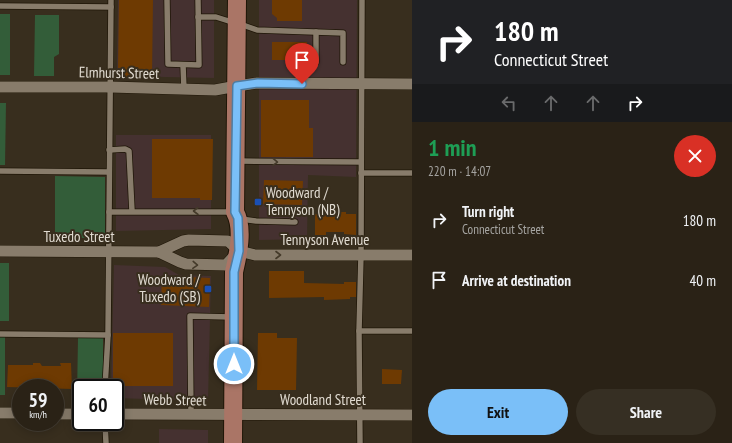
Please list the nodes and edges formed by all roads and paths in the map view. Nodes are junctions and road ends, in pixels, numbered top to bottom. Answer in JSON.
{"nodes":[{"id":1,"x":111,"y":0,"type":"edge"},
{"id":2,"x":167,"y":0,"type":"edge"},
{"id":3,"x":198,"y":0,"type":"edge"},
{"id":4,"x":238,"y":0,"type":"edge"},
{"id":5,"x":362,"y":0,"type":"edge"},
{"id":6,"x":0,"y":6,"type":"edge"},
{"id":7,"x":111,"y":7,"type":"junction"},
{"id":8,"x":198,"y":16,"type":"junction"},
{"id":9,"x":237,"y":26,"type":"junction"},
{"id":10,"x":316,"y":32,"type":"junction"},
{"id":11,"x":316,"y":62,"type":"dead end"},
{"id":12,"x":343,"y":62,"type":"dead end"},
{"id":13,"x":183,"y":65,"type":"junction"},
{"id":14,"x":237,"y":84,"type":"junction"},
{"id":15,"x":362,"y":84,"type":"junction"},
{"id":16,"x":412,"y":84,"type":"edge"},
{"id":17,"x":0,"y":87,"type":"edge"},
{"id":18,"x":110,"y":87,"type":"junction"},
{"id":19,"x":184,"y":89,"type":"junction"},
{"id":20,"x":109,"y":150,"type":"junction"},
{"id":21,"x":236,"y":162,"type":"junction"},
{"id":22,"x":361,"y":162,"type":"junction"},
{"id":23,"x":0,"y":171,"type":"edge"},
{"id":24,"x":109,"y":172,"type":"junction"},
{"id":25,"x":360,"y":173,"type":"junction"},
{"id":26,"x":412,"y":173,"type":"edge"},
{"id":27,"x":109,"y":212,"type":"junction"},
{"id":28,"x":132,"y":212,"type":"junction"},
{"id":29,"x":237,"y":215,"type":"junction"},
{"id":30,"x":295,"y":222,"type":"dead end"},
{"id":31,"x":0,"y":251,"type":"edge"},
{"id":32,"x":239,"y":251,"type":"junction"},
{"id":33,"x":108,"y":252,"type":"junction"},
{"id":34,"x":159,"y":252,"type":"junction"},
{"id":35,"x":360,"y":255,"type":"junction"},
{"id":36,"x":412,"y":255,"type":"edge"},
{"id":37,"x":234,"y":317,"type":"junction"},
{"id":38,"x":359,"y":331,"type":"junction"},
{"id":39,"x":412,"y":331,"type":"edge"},
{"id":40,"x":0,"y":334,"type":"edge"},
{"id":41,"x":108,"y":335,"type":"junction"},
{"id":42,"x":106,"y":379,"type":"edge"},
{"id":43,"x":0,"y":413,"type":"edge"},
{"id":44,"x":12,"y":413,"type":"edge"},
{"id":45,"x":124,"y":414,"type":"edge"},
{"id":46,"x":191,"y":415,"type":"junction"},
{"id":47,"x":234,"y":415,"type":"junction"},
{"id":48,"x":360,"y":415,"type":"junction"},
{"id":49,"x":412,"y":415,"type":"edge"},
{"id":50,"x":105,"y":431,"type":"edge"},
{"id":51,"x":106,"y":443,"type":"edge"},
{"id":52,"x":233,"y":443,"type":"edge"},
{"id":53,"x":360,"y":443,"type":"edge"}],
"edges":[{"from":1,"to":7,"type":"lane"},
{"from":2,"to":13,"type":"lane"},
{"from":3,"to":8,"type":"lane"},
{"from":4,"to":9,"type":"main road"},
{"from":5,"to":15,"type":"lane"},
{"from":6,"to":7,"type":"lane"},
{"from":7,"to":18,"type":"lane"},
{"from":8,"to":9,"type":"lane"},
{"from":8,"to":13,"type":"lane"},
{"from":9,"to":10,"type":"lane"},
{"from":9,"to":14,"type":"main road"},
{"from":10,"to":11,"type":"lane"},
{"from":10,"to":12,"type":"lane"},
{"from":13,"to":19,"type":"lane"},
{"from":14,"to":15,"type":"street","name":"Elmhurst Street"},
{"from":14,"to":19,"type":"street","name":"Elmhurst Street"},
{"from":14,"to":21,"type":"main road"},
{"from":15,"to":16,"type":"street","name":"Elmhurst Street"},
{"from":15,"to":22,"type":"lane"},
{"from":17,"to":18,"type":"street","name":"Elmhurst Street"},
{"from":18,"to":19,"type":"street","name":"Elmhurst Street"},
{"from":18,"to":20,"type":"lane"},
{"from":20,"to":24,"type":"lane"},
{"from":20,"to":28,"type":"lane"},
{"from":21,"to":22,"type":"lane","one_way":true},
{"from":21,"to":29,"type":"main road"},
{"from":22,"to":25,"type":"lane"},
{"from":23,"to":24,"type":"lane"},
{"from":24,"to":27,"type":"lane"},
{"from":25,"to":26,"type":"lane"},
{"from":25,"to":35,"type":"lane"},
{"from":27,"to":28,"type":"lane"},
{"from":27,"to":33,"type":"lane"},
{"from":29,"to":28,"type":"lane","one_way":true},
{"from":29,"to":30,"type":"lane"},
{"from":29,"to":32,"type":"main road"},
{"from":31,"to":33,"type":"street","name":"Tuxedo Street"},
{"from":32,"to":34,"type":"street","name":"Tuxedo Street"},
{"from":34,"to":32,"type":"street","name":"Tuxedo Street","one_way":true},
{"from":32,"to":35,"type":"street","name":"Tennyson Avenue","one_way":true},
{"from":32,"to":37,"type":"main road"},
{"from":33,"to":34,"type":"street","name":"Tuxedo Street"},
{"from":33,"to":41,"type":"lane"},
{"from":35,"to":36,"type":"street","name":"Tennyson Avenue"},
{"from":35,"to":38,"type":"lane"},
{"from":37,"to":46,"type":"lane"},
{"from":37,"to":47,"type":"main road"},
{"from":38,"to":39,"type":"lane"},
{"from":38,"to":48,"type":"lane"},
{"from":40,"to":41,"type":"lane"},
{"from":41,"to":42,"type":"lane"},
{"from":43,"to":44,"type":"street"},
{"from":45,"to":46,"type":"street","name":"Webb Street"},
{"from":46,"to":47,"type":"street","name":"Webb Street"},
{"from":47,"to":48,"type":"street","name":"Woodland Street"},
{"from":47,"to":52,"type":"main road"},
{"from":48,"to":49,"type":"street","name":"Woodland Street"},
{"from":48,"to":53,"type":"lane"},
{"from":50,"to":51,"type":"lane"}]}
